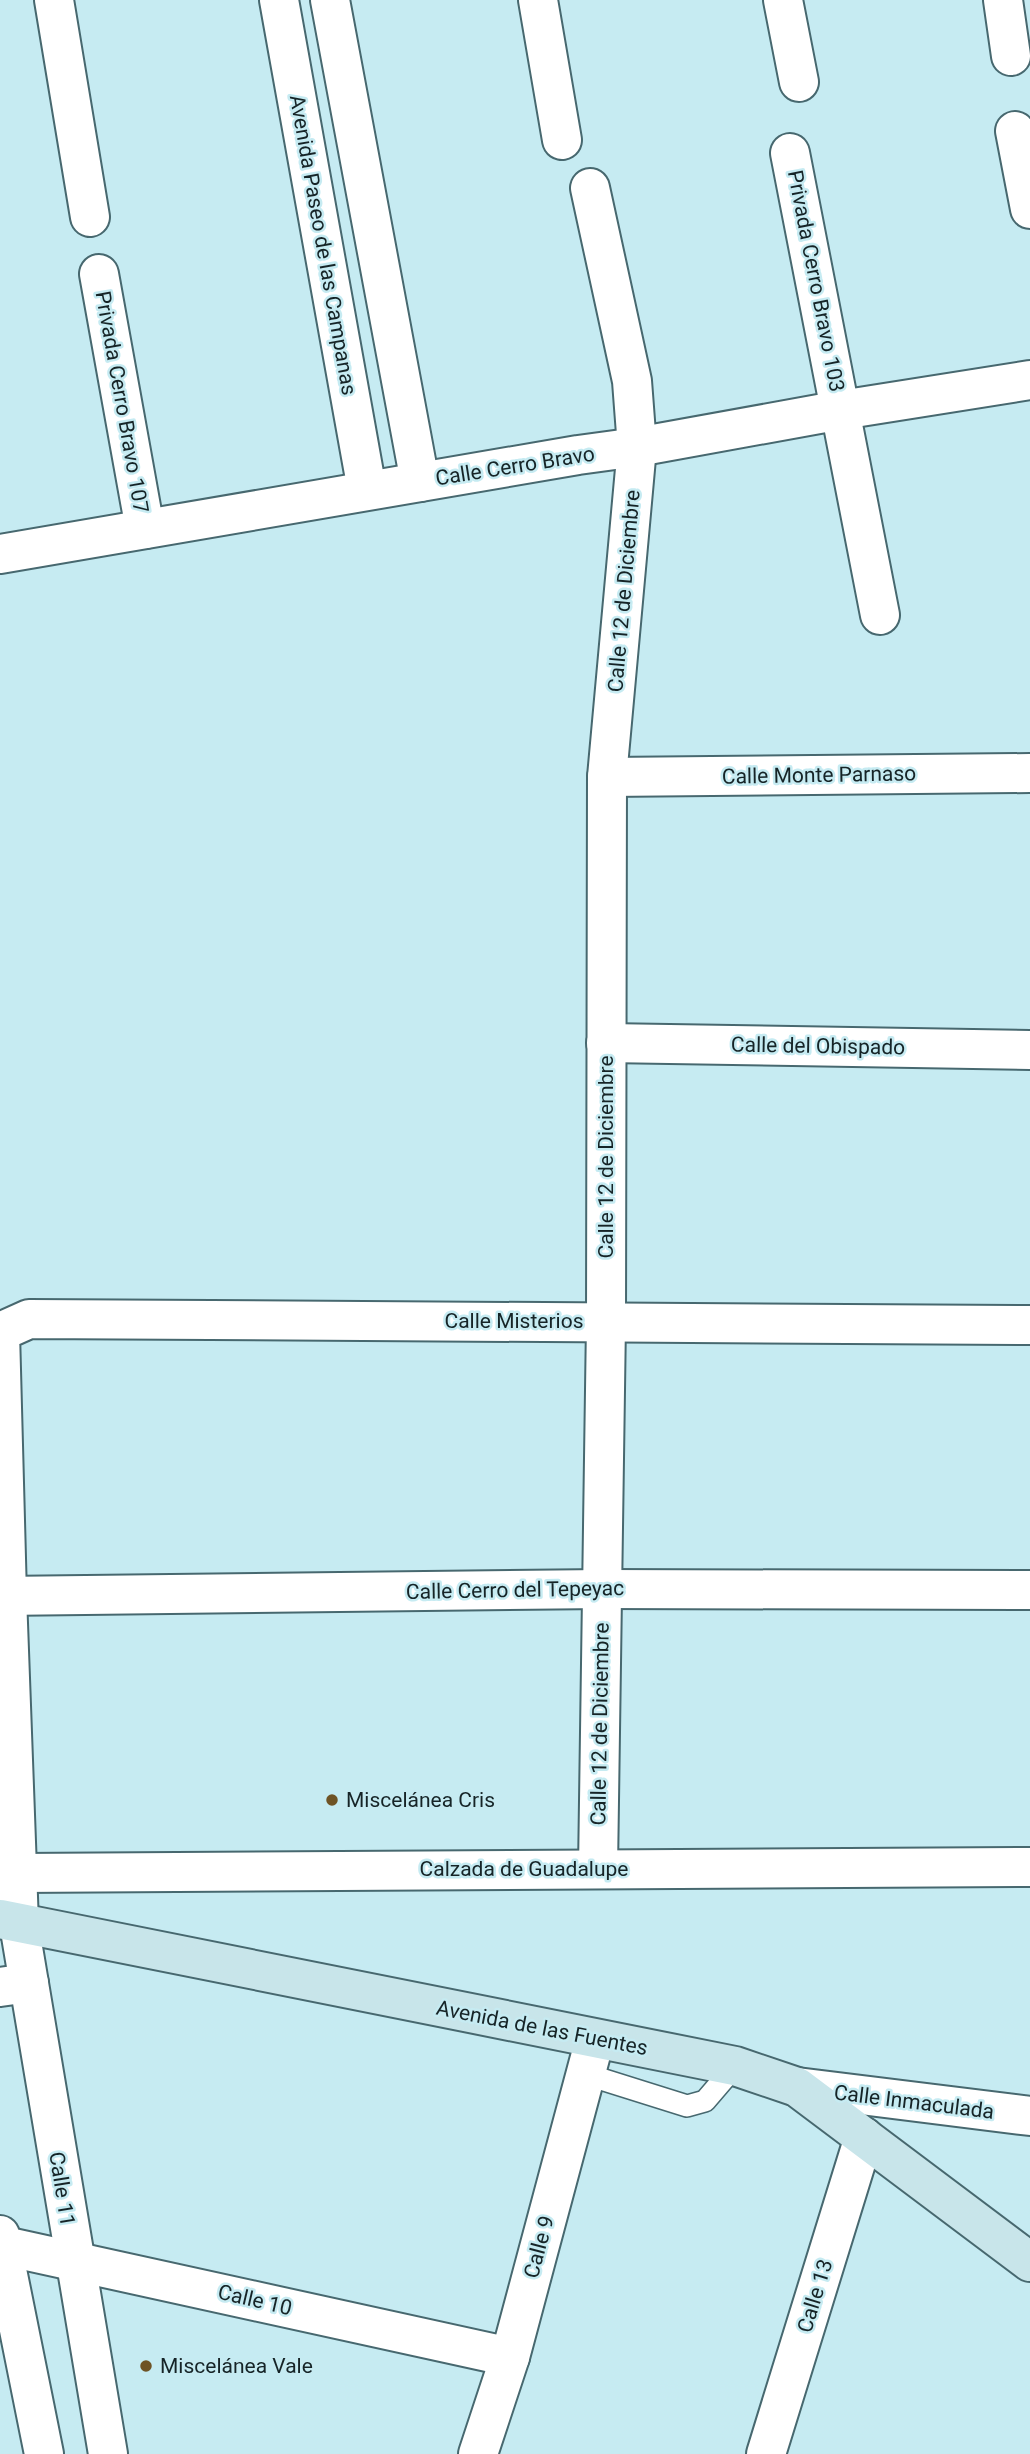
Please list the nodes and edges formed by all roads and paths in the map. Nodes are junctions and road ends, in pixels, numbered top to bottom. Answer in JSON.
{"nodes":[{"id":1,"x":54,"y":0,"type":"edge"},
{"id":2,"x":279,"y":0,"type":"edge"},
{"id":3,"x":330,"y":0,"type":"edge"},
{"id":4,"x":538,"y":0,"type":"edge"},
{"id":5,"x":783,"y":0,"type":"edge"},
{"id":6,"x":1003,"y":0,"type":"edge"},
{"id":7,"x":1011,"y":56,"type":"dead end"},
{"id":8,"x":799,"y":82,"type":"dead end"},
{"id":9,"x":1015,"y":131,"type":"dead end"},
{"id":10,"x":562,"y":140,"type":"dead end"},
{"id":11,"x":790,"y":153,"type":"dead end"},
{"id":12,"x":590,"y":188,"type":"dead end"},
{"id":13,"x":1030,"y":209,"type":"edge"},
{"id":14,"x":90,"y":217,"type":"dead end"},
{"id":15,"x":99,"y":274,"type":"dead end"},
{"id":16,"x":1030,"y":380,"type":"edge"},
{"id":17,"x":841,"y":410,"type":"junction"},
{"id":18,"x":637,"y":447,"type":"junction"},
{"id":19,"x":420,"y":482,"type":"junction"},
{"id":20,"x":367,"y":491,"type":"junction"},
{"id":21,"x":145,"y":529,"type":"junction"},
{"id":22,"x":0,"y":554,"type":"edge"},
{"id":23,"x":880,"y":615,"type":"dead end"},
{"id":24,"x":1030,"y":773,"type":"edge"},
{"id":25,"x":607,"y":777,"type":"junction"},
{"id":26,"x":606,"y":1043,"type":"junction"},
{"id":27,"x":1030,"y":1050,"type":"edge"},
{"id":28,"x":606,"y":1322,"type":"junction"},
{"id":29,"x":1030,"y":1325,"type":"edge"},
{"id":30,"x":0,"y":1332,"type":"edge"},
{"id":31,"x":603,"y":1589,"type":"junction"},
{"id":32,"x":1030,"y":1590,"type":"edge"},
{"id":33,"x":3,"y":1596,"type":"edge"},
{"id":34,"x":1030,"y":1867,"type":"edge"},
{"id":35,"x":598,"y":1869,"type":"junction"},
{"id":36,"x":19,"y":1873,"type":"junction"},
{"id":37,"x":9,"y":1922,"type":"edge"},
{"id":38,"x":15,"y":1985,"type":"edge"},
{"id":39,"x":590,"y":2056,"type":"junction"},
{"id":40,"x":797,"y":2087,"type":"junction"},
{"id":41,"x":1030,"y":2116,"type":"edge"},
{"id":42,"x":864,"y":2137,"type":"junction"},
{"id":43,"x":1,"y":2242,"type":"edge"},
{"id":44,"x":73,"y":2259,"type":"junction"},
{"id":45,"x":1030,"y":2262,"type":"edge"},
{"id":46,"x":510,"y":2357,"type":"junction"},
{"id":47,"x":44,"y":2454,"type":"edge"},
{"id":48,"x":107,"y":2454,"type":"edge"},
{"id":49,"x":478,"y":2454,"type":"edge"},
{"id":50,"x":766,"y":2454,"type":"edge"}],
"edges":[{"from":1,"to":14,"type":"street"},
{"from":2,"to":20,"type":"street","name":"Avenida Paseo de las Campanas"},
{"from":3,"to":19,"type":"street"},
{"from":4,"to":10,"type":"street"},
{"from":5,"to":8,"type":"street"},
{"from":6,"to":7,"type":"street"},
{"from":9,"to":13,"type":"street"},
{"from":11,"to":17,"type":"street","name":"Privada Cerro Bravo 103"},
{"from":12,"to":18,"type":"street","name":"Calle 12 de Diciembre"},
{"from":15,"to":21,"type":"street","name":"Privada Cerro Bravo 107"},
{"from":16,"to":17,"type":"street","name":"Calle Cerro Bravo"},
{"from":17,"to":18,"type":"street","name":"Calle Cerro Bravo"},
{"from":17,"to":23,"type":"street","name":"Privada Cerro Bravo 103"},
{"from":18,"to":19,"type":"street","name":"Calle Cerro Bravo"},
{"from":18,"to":25,"type":"street","name":"Calle 12 de Diciembre"},
{"from":19,"to":20,"type":"street","name":"Calle Cerro Bravo"},
{"from":20,"to":21,"type":"street","name":"Calle Cerro Bravo"},
{"from":21,"to":22,"type":"street","name":"Calle Cerro Bravo"},
{"from":24,"to":25,"type":"street","name":"Calle Monte Parnaso"},
{"from":25,"to":26,"type":"street","name":"Calle 12 de Diciembre"},
{"from":26,"to":27,"type":"street","name":"Calle del Obispado"},
{"from":26,"to":28,"type":"street","name":"Calle 12 de Diciembre"},
{"from":28,"to":29,"type":"street","name":"Calle Misterios"},
{"from":28,"to":30,"type":"street","name":"Calle Misterios"},
{"from":28,"to":31,"type":"street","name":"Calle 12 de Diciembre"},
{"from":30,"to":33,"type":"street","name":"Calle 11"},
{"from":31,"to":32,"type":"street","name":"Calle Cerro del Tepeyac"},
{"from":31,"to":33,"type":"street","name":"Calle Cerro del Tepeyac"},
{"from":31,"to":35,"type":"street","name":"Calle 12 de Diciembre"},
{"from":33,"to":36,"type":"street","name":"Calle 11"},
{"from":34,"to":35,"type":"street","name":"Calzada de Guadalupe"},
{"from":35,"to":36,"type":"street","name":"Calzada de Guadalupe"},
{"from":36,"to":37,"type":"street","name":"Calle 11"},
{"from":37,"to":38,"type":"street","name":"Calle 11"},
{"from":37,"to":39,"type":"main road","name":"Avenida de las Fuentes"},
{"from":38,"to":44,"type":"street","name":"Calle 11"},
{"from":39,"to":40,"type":"main road","name":"Avenida de las Fuentes"},
{"from":39,"to":46,"type":"street","name":"Calle 9"},
{"from":40,"to":41,"type":"street","name":"Calle Inmaculada"},
{"from":40,"to":42,"type":"main road","name":"Avenida de las Fuentes"},
{"from":42,"to":45,"type":"main road","name":"Avenida de las Fuentes"},
{"from":42,"to":50,"type":"street","name":"Calle 13"},
{"from":43,"to":44,"type":"street","name":"Calle 10"},
{"from":43,"to":47,"type":"street"},
{"from":44,"to":46,"type":"street","name":"Calle 10"},
{"from":44,"to":48,"type":"street","name":"Calle 11"},
{"from":46,"to":49,"type":"street","name":"Calle 9"}]}
